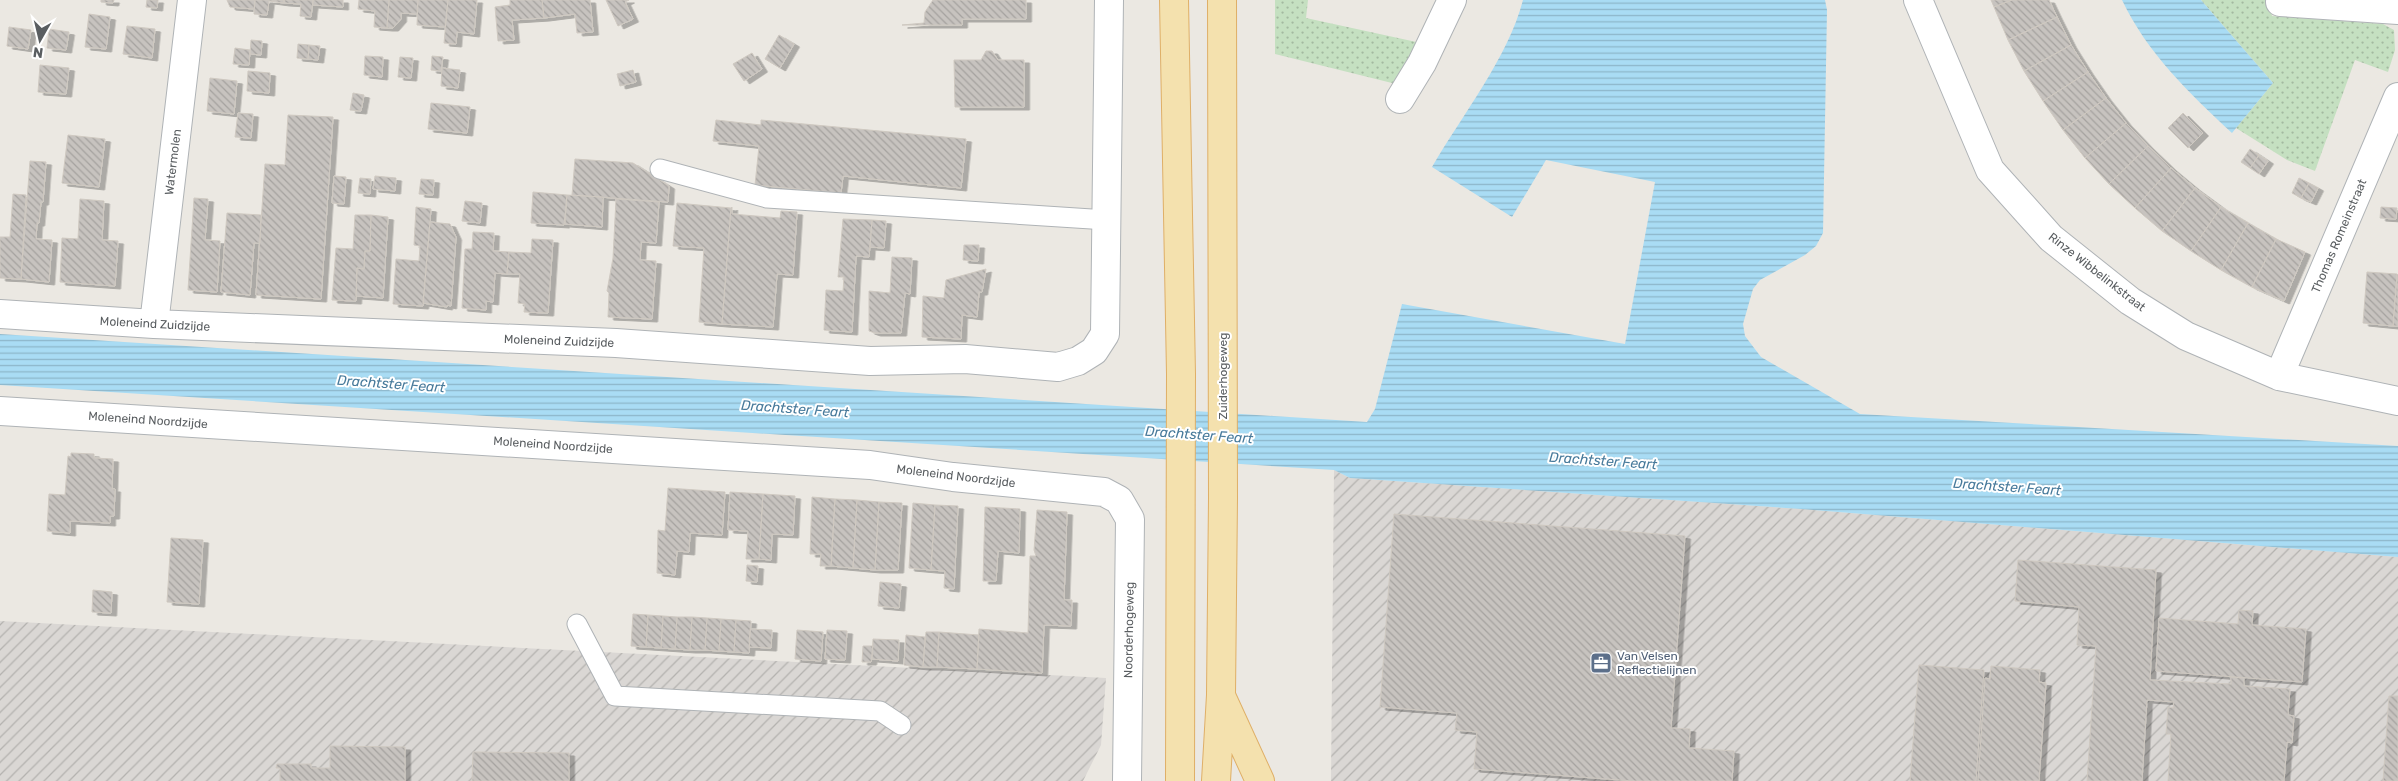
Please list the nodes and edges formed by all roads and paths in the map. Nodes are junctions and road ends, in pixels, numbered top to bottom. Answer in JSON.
{"nodes":[{"id":1,"x":192,"y":0,"type":"edge"},
{"id":2,"x":1109,"y":0,"type":"edge"},
{"id":3,"x":1174,"y":0,"type":"edge"},
{"id":4,"x":1222,"y":0,"type":"edge"},
{"id":5,"x":1452,"y":0,"type":"edge"},
{"id":6,"x":1918,"y":0,"type":"edge"},
{"id":7,"x":2280,"y":2,"type":"dead end"},
{"id":8,"x":2398,"y":10,"type":"edge"},
{"id":9,"x":2398,"y":97,"type":"edge"},
{"id":10,"x":1400,"y":100,"type":"dead end"},
{"id":11,"x":660,"y":169,"type":"dead end"},
{"id":12,"x":1107,"y":220,"type":"junction"},
{"id":13,"x":0,"y":314,"type":"edge"},
{"id":14,"x":154,"y":324,"type":"junction"},
{"id":15,"x":2279,"y":376,"type":"junction"},
{"id":16,"x":2398,"y":402,"type":"edge"},
{"id":17,"x":0,"y":411,"type":"edge"},
{"id":18,"x":1104,"y":492,"type":"joint"},
{"id":19,"x":577,"y":624,"type":"dead end"},
{"id":20,"x":1221,"y":695,"type":"junction"},
{"id":21,"x":900,"y":725,"type":"dead end"},
{"id":22,"x":1127,"y":776,"type":"edge"},
{"id":23,"x":1180,"y":781,"type":"edge"},
{"id":24,"x":1216,"y":781,"type":"edge"},
{"id":25,"x":1260,"y":781,"type":"edge"}],
"edges":[{"from":1,"to":14,"type":"street","name":"Watermolen"},
{"from":2,"to":12,"type":"street"},
{"from":3,"to":23,"type":"main road"},
{"from":4,"to":20,"type":"main road","name":"Zuiderhogeweg"},
{"from":5,"to":10,"type":"street"},
{"from":6,"to":15,"type":"street","name":"Rinze Wibbelinkstraat"},
{"from":7,"to":8,"type":"street"},
{"from":9,"to":15,"type":"street","name":"Thomas Romeinstraat"},
{"from":11,"to":12,"type":"lane"},
{"from":12,"to":14,"type":"street","name":"Moleneind Zuidzijde"},
{"from":13,"to":14,"type":"street","name":"Moleneind Zuidzijde"},
{"from":15,"to":16,"type":"street","name":"Rinze Wibbelinkstraat"},
{"from":17,"to":18,"type":"street","name":"Moleneind Noordzijde"},
{"from":18,"to":22,"type":"street","name":"Noorderhogeweg"},
{"from":19,"to":21,"type":"lane"},
{"from":20,"to":24,"type":"main road","name":"Zuiderhogeweg"},
{"from":20,"to":25,"type":"main road"}]}
